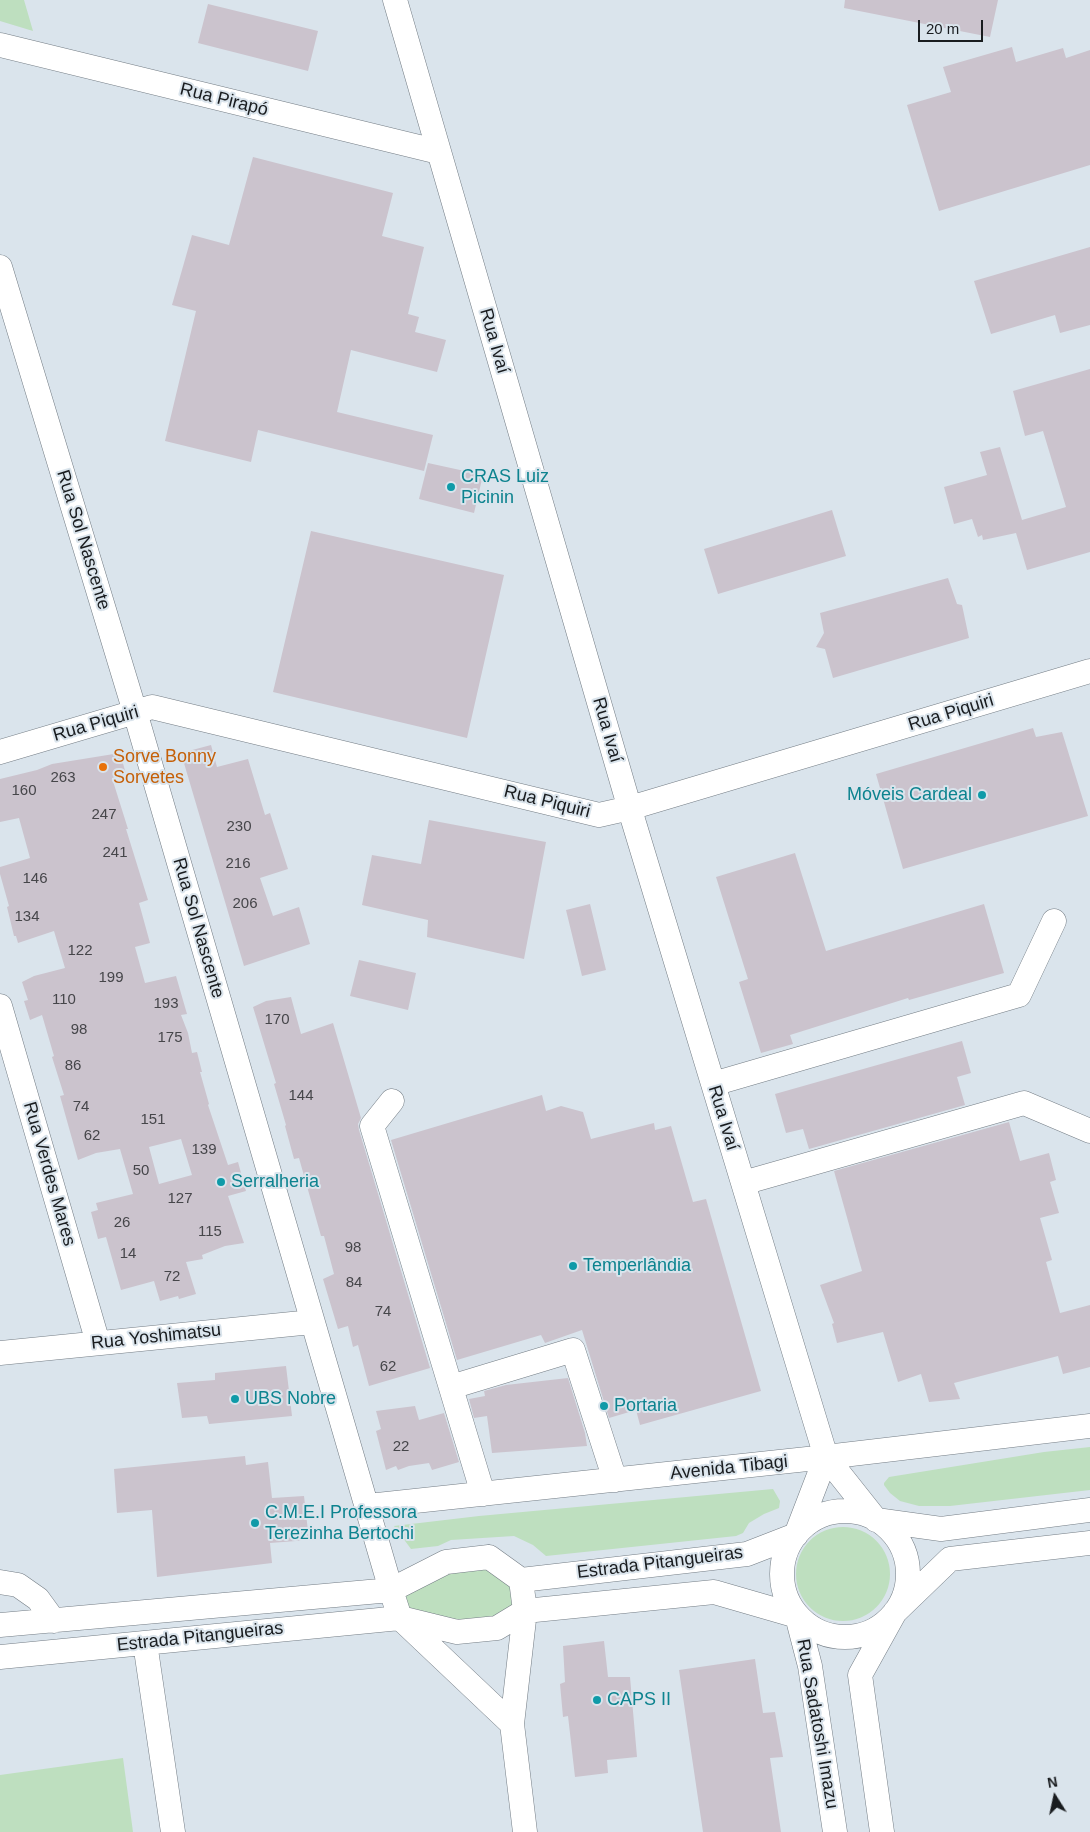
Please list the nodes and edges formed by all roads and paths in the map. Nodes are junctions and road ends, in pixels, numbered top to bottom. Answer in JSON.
{"nodes":[{"id":1,"x":395,"y":0,"type":"edge"},
{"id":2,"x":3,"y":47,"type":"edge"},
{"id":3,"x":439,"y":152,"type":"junction"},
{"id":4,"x":0,"y":267,"type":"edge"},
{"id":5,"x":1090,"y":671,"type":"edge"},
{"id":6,"x":135,"y":712,"type":"junction"},
{"id":7,"x":0,"y":752,"type":"edge"},
{"id":8,"x":630,"y":808,"type":"junction"},
{"id":9,"x":1054,"y":921,"type":"dead end"},
{"id":10,"x":0,"y":1006,"type":"edge"},
{"id":11,"x":713,"y":1084,"type":"junction"},
{"id":12,"x":392,"y":1101,"type":"dead end"},
{"id":13,"x":1090,"y":1131,"type":"edge"},
{"id":14,"x":743,"y":1183,"type":"junction"},
{"id":15,"x":312,"y":1322,"type":"junction"},
{"id":16,"x":98,"y":1342,"type":"junction"},
{"id":17,"x":0,"y":1353,"type":"edge"},
{"id":18,"x":452,"y":1387,"type":"junction"},
{"id":19,"x":1090,"y":1426,"type":"edge"},
{"id":20,"x":826,"y":1457,"type":"junction"},
{"id":21,"x":615,"y":1480,"type":"junction"},
{"id":22,"x":483,"y":1494,"type":"junction"},
{"id":23,"x":368,"y":1506,"type":"junction"},
{"id":24,"x":1090,"y":1510,"type":"edge"},
{"id":25,"x":876,"y":1520,"type":"junction"},
{"id":26,"x":796,"y":1535,"type":"junction"},
{"id":27,"x":1090,"y":1543,"type":"edge"},
{"id":28,"x":521,"y":1580,"type":"junction"},
{"id":29,"x":0,"y":1582,"type":"edge"},
{"id":30,"x":392,"y":1590,"type":"junction"},
{"id":31,"x":525,"y":1611,"type":"junction"},
{"id":32,"x":895,"y":1612,"type":"junction"},
{"id":33,"x":797,"y":1616,"type":"junction"},
{"id":34,"x":400,"y":1618,"type":"junction"},
{"id":35,"x":54,"y":1621,"type":"junction"},
{"id":36,"x":0,"y":1626,"type":"edge"},
{"id":37,"x":144,"y":1643,"type":"junction"},
{"id":38,"x":0,"y":1657,"type":"edge"},
{"id":39,"x":512,"y":1724,"type":"junction"},
{"id":40,"x":173,"y":1832,"type":"edge"},
{"id":41,"x":525,"y":1832,"type":"edge"},
{"id":42,"x":836,"y":1832,"type":"edge"},
{"id":43,"x":882,"y":1832,"type":"edge"}],
"edges":[{"from":1,"to":3,"type":"street","name":"Rua Ivaí"},
{"from":2,"to":3,"type":"street","name":"Rua Pirapó"},
{"from":3,"to":8,"type":"street","name":"Rua Ivaí"},
{"from":4,"to":6,"type":"street","name":"Rua Sol Nascente"},
{"from":5,"to":8,"type":"street","name":"Rua Piquiri"},
{"from":6,"to":7,"type":"street","name":"Rua Piquiri"},
{"from":6,"to":8,"type":"street","name":"Rua Piquiri"},
{"from":6,"to":15,"type":"street","name":"Rua Sol Nascente"},
{"from":8,"to":11,"type":"street","name":"Rua Ivaí"},
{"from":9,"to":11,"type":"street"},
{"from":10,"to":16,"type":"street","name":"Rua Verdes Mares"},
{"from":11,"to":14,"type":"street","name":"Rua Ivaí"},
{"from":12,"to":18,"type":"street"},
{"from":13,"to":14,"type":"street"},
{"from":14,"to":20,"type":"street","name":"Rua Ivaí"},
{"from":15,"to":16,"type":"street","name":"Rua Yoshimatsu"},
{"from":15,"to":23,"type":"street","name":"Rua Sol Nascente"},
{"from":16,"to":17,"type":"street","name":"Rua Yoshimatsu"},
{"from":18,"to":21,"type":"street"},
{"from":18,"to":22,"type":"street"},
{"from":19,"to":20,"type":"street","name":"Avenida Tibagi"},
{"from":20,"to":21,"type":"street","name":"Avenida Tibagi"},
{"from":20,"to":25,"type":"street","name":"Rua Ivaí"},
{"from":20,"to":26,"type":"street"},
{"from":21,"to":22,"type":"street","name":"Avenida Tibagi"},
{"from":22,"to":23,"type":"street","name":"Avenida Tibagi"},
{"from":23,"to":30,"type":"street","name":"Rua Sol Nascente"},
{"from":24,"to":25,"type":"street"},
{"from":25,"to":26,"type":"street"},
{"from":25,"to":32,"type":"street"},
{"from":26,"to":28,"type":"street","name":"Estrada Pitangueiras"},
{"from":26,"to":33,"type":"street"},
{"from":27,"to":32,"type":"street"},
{"from":28,"to":30,"type":"street"},
{"from":28,"to":31,"type":"street"},
{"from":29,"to":35,"type":"street"},
{"from":30,"to":34,"type":"street","name":"Rua Sol Nascente"},
{"from":30,"to":35,"type":"street","name":"Estrada Pitangueiras"},
{"from":31,"to":33,"type":"street","name":"Estrada Pitangueiras"},
{"from":31,"to":34,"type":"street","name":"Estrada Pitangueiras"},
{"from":31,"to":39,"type":"street"},
{"from":32,"to":33,"type":"street"},
{"from":32,"to":43,"type":"street"},
{"from":33,"to":42,"type":"street","name":"Rua Sadatoshi Imazu"},
{"from":34,"to":37,"type":"street","name":"Estrada Pitangueiras"},
{"from":34,"to":39,"type":"street"},
{"from":35,"to":36,"type":"street","name":"Estrada Pitangueiras"},
{"from":37,"to":38,"type":"street","name":"Estrada Pitangueiras"},
{"from":37,"to":40,"type":"street"},
{"from":39,"to":41,"type":"street"}]}
